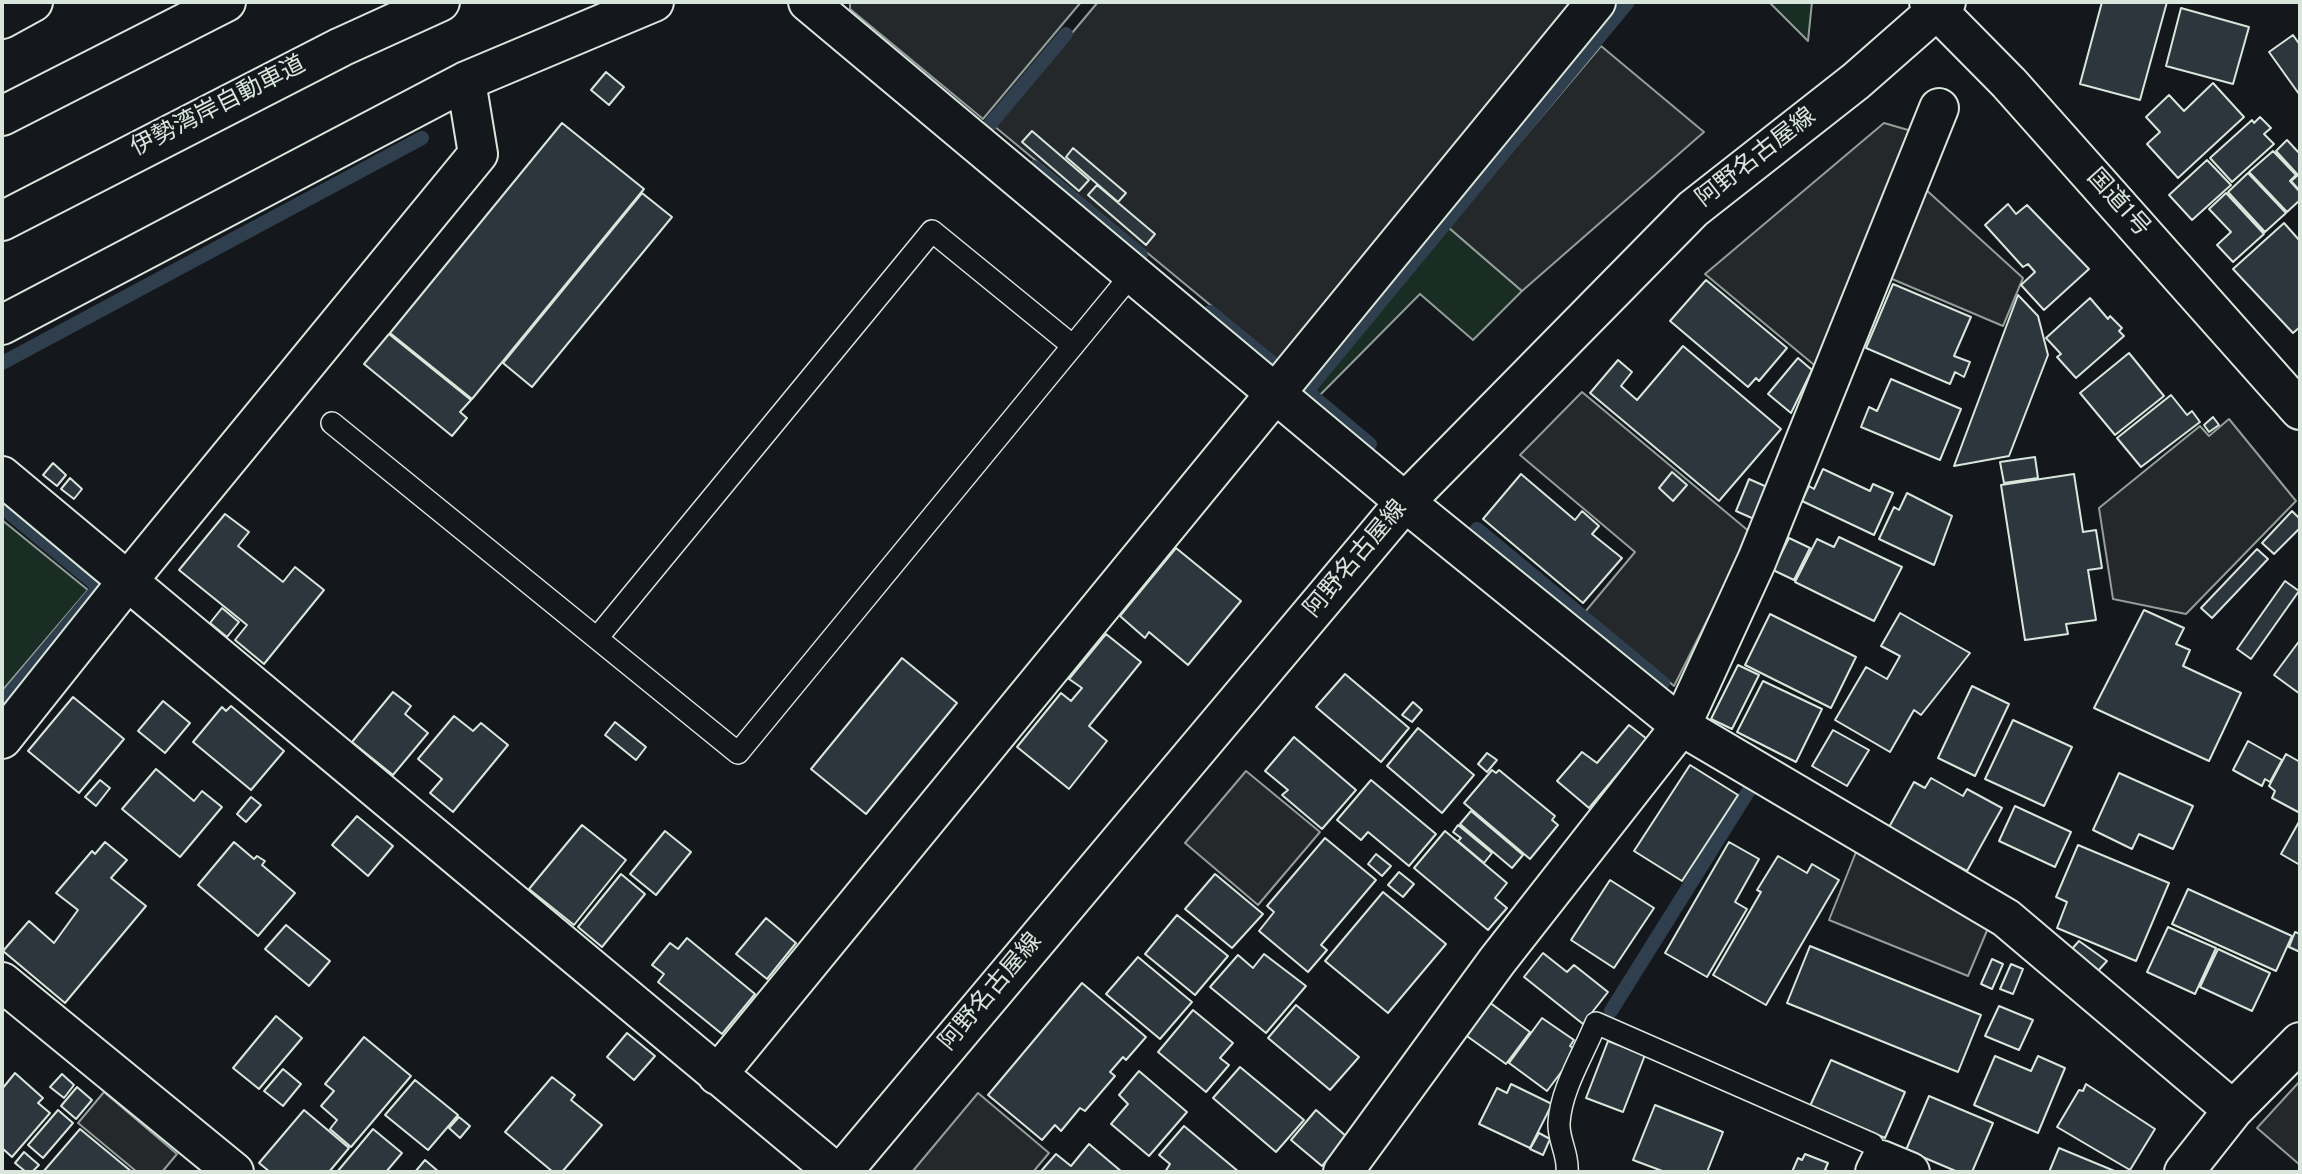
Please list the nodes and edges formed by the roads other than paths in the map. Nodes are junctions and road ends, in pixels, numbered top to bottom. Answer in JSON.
{"nodes":[{"id":1,"x":33,"y":2,"type":"edge"},
{"id":2,"x":226,"y":2,"type":"edge"},
{"id":3,"x":440,"y":2,"type":"edge"},
{"id":4,"x":654,"y":2,"type":"edge"},
{"id":5,"x":808,"y":2,"type":"edge"},
{"id":6,"x":1596,"y":2,"type":"edge"},
{"id":7,"x":1937,"y":4,"type":"edge"},
{"id":8,"x":2,"y":19,"type":"edge"},
{"id":9,"x":466,"y":81,"type":"junction"},
{"id":10,"x":1939,"y":108,"type":"dead end"},
{"id":11,"x":2,"y":116,"type":"edge"},
{"id":12,"x":2,"y":221,"type":"edge"},
{"id":13,"x":1132,"y":274,"type":"junction"},
{"id":14,"x":2,"y":325,"type":"edge"},
{"id":15,"x":1073,"y":346,"type":"junction"},
{"id":16,"x":1275,"y":394,"type":"junction"},
{"id":17,"x":2300,"y":410,"type":"edge"},
{"id":18,"x":332,"y":423,"type":"dead end"},
{"id":19,"x":2,"y":476,"type":"edge"},
{"id":20,"x":1405,"y":502,"type":"junction"},
{"id":21,"x":126,"y":583,"type":"junction"},
{"id":22,"x":597,"y":638,"type":"junction"},
{"id":23,"x":1681,"y":726,"type":"junction"},
{"id":24,"x":2,"y":739,"type":"edge"},
{"id":25,"x":2,"y":982,"type":"edge"},
{"id":26,"x":2300,"y":1042,"type":"edge"},
{"id":27,"x":718,"y":1075,"type":"junction"},
{"id":28,"x":2233,"y":1110,"type":"junction"},
{"id":29,"x":1889,"y":1168,"type":"edge"},
{"id":30,"x":234,"y":1172,"type":"edge"},
{"id":31,"x":835,"y":1172,"type":"edge"},
{"id":32,"x":842,"y":1172,"type":"edge"},
{"id":33,"x":1343,"y":1172,"type":"edge"},
{"id":34,"x":1567,"y":1172,"type":"edge"},
{"id":35,"x":2184,"y":1172,"type":"edge"}],
"edges":[{"from":1,"to":8,"type":"main road"},
{"from":2,"to":11,"type":"main road"},
{"from":3,"to":12,"type":"main road","name":"伊勢湾岸自動車道"},
{"from":4,"to":9,"type":"main road"},
{"from":5,"to":13,"type":"main road"},
{"from":6,"to":16,"type":"main road"},
{"from":7,"to":17,"type":"main road","name":"国道1号"},
{"from":7,"to":20,"type":"main road","name":"阿野名古屋線"},
{"from":9,"to":14,"type":"main road"},
{"from":9,"to":21,"type":"main road"},
{"from":10,"to":23,"type":"main road"},
{"from":13,"to":15,"type":"lane"},
{"from":13,"to":16,"type":"main road"},
{"from":15,"to":22,"type":"lane"},
{"from":15,"to":22,"type":"lane"},
{"from":16,"to":20,"type":"main road"},
{"from":16,"to":27,"type":"main road"},
{"from":18,"to":22,"type":"lane"},
{"from":19,"to":21,"type":"main road"},
{"from":20,"to":23,"type":"main road"},
{"from":20,"to":32,"type":"main road","name":"阿野名古屋線"},
{"from":21,"to":24,"type":"main road"},
{"from":21,"to":27,"type":"main road"},
{"from":23,"to":28,"type":"main road"},
{"from":23,"to":33,"type":"main road"},
{"from":25,"to":30,"type":"main road"},
{"from":26,"to":28,"type":"main road"},
{"from":27,"to":31,"type":"main road"},
{"from":28,"to":35,"type":"main road"},
{"from":29,"to":34,"type":"lane"}]}
